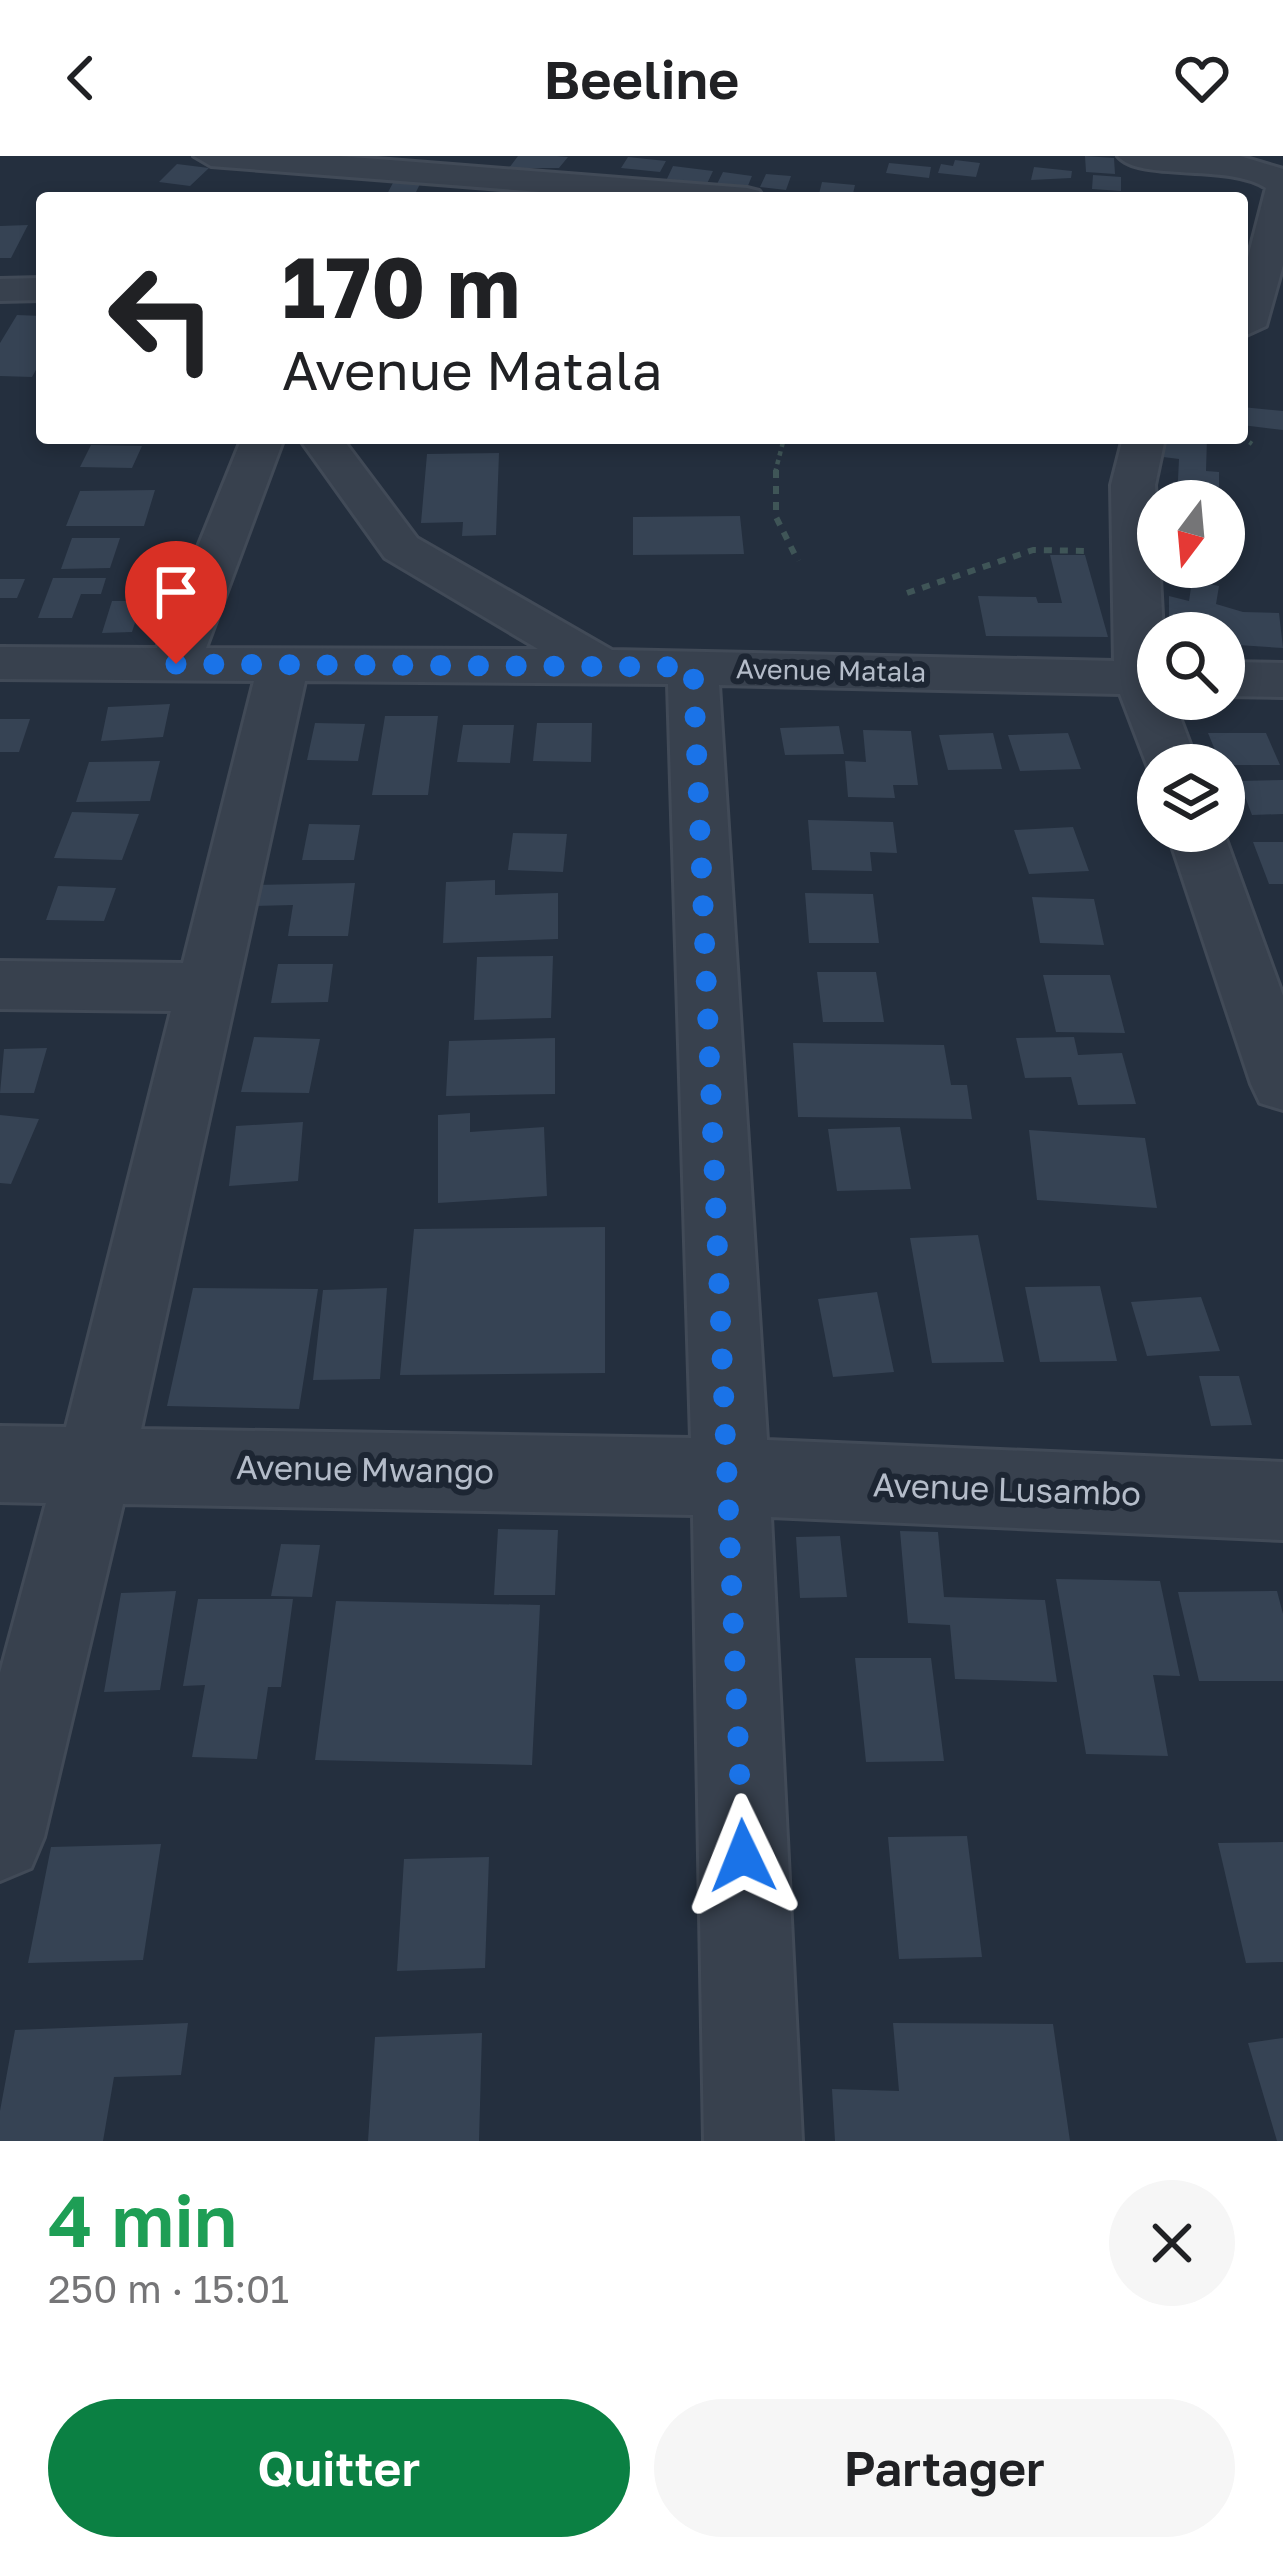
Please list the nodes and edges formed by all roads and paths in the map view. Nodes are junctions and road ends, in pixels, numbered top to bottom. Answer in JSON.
{"nodes":[{"id":1,"x":211,"y":156,"type":"edge"},
{"id":2,"x":1135,"y":156,"type":"edge"},
{"id":3,"x":370,"y":174,"type":"edge"},
{"id":4,"x":1280,"y":176,"type":"edge"},
{"id":5,"x":653,"y":192,"type":"edge"},
{"id":6,"x":1257,"y":228,"type":"edge"},
{"id":7,"x":0,"y":290,"type":"edge"},
{"id":8,"x":36,"y":290,"type":"edge"},
{"id":9,"x":1255,"y":321,"type":"edge"},
{"id":10,"x":1248,"y":441,"type":"edge"},
{"id":11,"x":261,"y":444,"type":"edge"},
{"id":12,"x":324,"y":444,"type":"edge"},
{"id":13,"x":782,"y":444,"type":"edge"},
{"id":14,"x":1142,"y":444,"type":"edge"},
{"id":15,"x":1252,"y":444,"type":"dead end"},
{"id":16,"x":1132,"y":559,"type":"junction"},
{"id":17,"x":798,"y":561,"type":"dead end"},
{"id":18,"x":907,"y":593,"type":"dead end"},
{"id":19,"x":1140,"y":612,"type":"edge"},
{"id":20,"x":0,"y":663,"type":"edge"},
{"id":21,"x":176,"y":664,"type":"junction"},
{"id":22,"x":283,"y":666,"type":"junction"},
{"id":23,"x":602,"y":666,"type":"junction"},
{"id":24,"x":693,"y":667,"type":"junction"},
{"id":25,"x":1137,"y":678,"type":"edge"},
{"id":26,"x":1245,"y":679,"type":"edge"},
{"id":27,"x":1283,"y":680,"type":"edge"},
{"id":28,"x":1205,"y":852,"type":"edge"},
{"id":29,"x":0,"y":985,"type":"edge"},
{"id":30,"x":204,"y":987,"type":"junction"},
{"id":31,"x":1267,"y":987,"type":"edge"},
{"id":32,"x":1283,"y":1084,"type":"edge"},
{"id":33,"x":95,"y":1463,"type":"junction"},
{"id":34,"x":0,"y":1464,"type":"edge"},
{"id":35,"x":730,"y":1477,"type":"junction"},
{"id":36,"x":1283,"y":1501,"type":"edge"},
{"id":37,"x":0,"y":1837,"type":"edge"},
{"id":38,"x":753,"y":2141,"type":"edge"}],
"edges":[{"from":1,"to":3,"type":"street"},
{"from":2,"to":4,"type":"street"},
{"from":3,"to":5,"type":"street"},
{"from":4,"to":6,"type":"street"},
{"from":6,"to":9,"type":"street"},
{"from":7,"to":8,"type":"street"},
{"from":10,"to":15,"type":"path"},
{"from":11,"to":21,"type":"street"},
{"from":12,"to":23,"type":"street"},
{"from":13,"to":17,"type":"path"},
{"from":14,"to":16,"type":"street"},
{"from":16,"to":18,"type":"path"},
{"from":16,"to":19,"type":"street"},
{"from":20,"to":21,"type":"street","name":"Avenue Matala"},
{"from":21,"to":22,"type":"street","name":"Avenue Matala"},
{"from":22,"to":23,"type":"street","name":"Avenue Matala"},
{"from":22,"to":30,"type":"street"},
{"from":23,"to":24,"type":"street","name":"Avenue Matala"},
{"from":24,"to":25,"type":"street","name":"Avenue Matala"},
{"from":24,"to":35,"type":"street"},
{"from":26,"to":27,"type":"street"},
{"from":28,"to":31,"type":"street"},
{"from":29,"to":30,"type":"street"},
{"from":30,"to":33,"type":"street"},
{"from":31,"to":32,"type":"street"},
{"from":33,"to":34,"type":"street","name":"Avenue Mwango"},
{"from":33,"to":35,"type":"street","name":"Avenue Mwango"},
{"from":33,"to":37,"type":"street"},
{"from":35,"to":36,"type":"street","name":"Avenue Lusambo"},
{"from":35,"to":38,"type":"street"}]}
